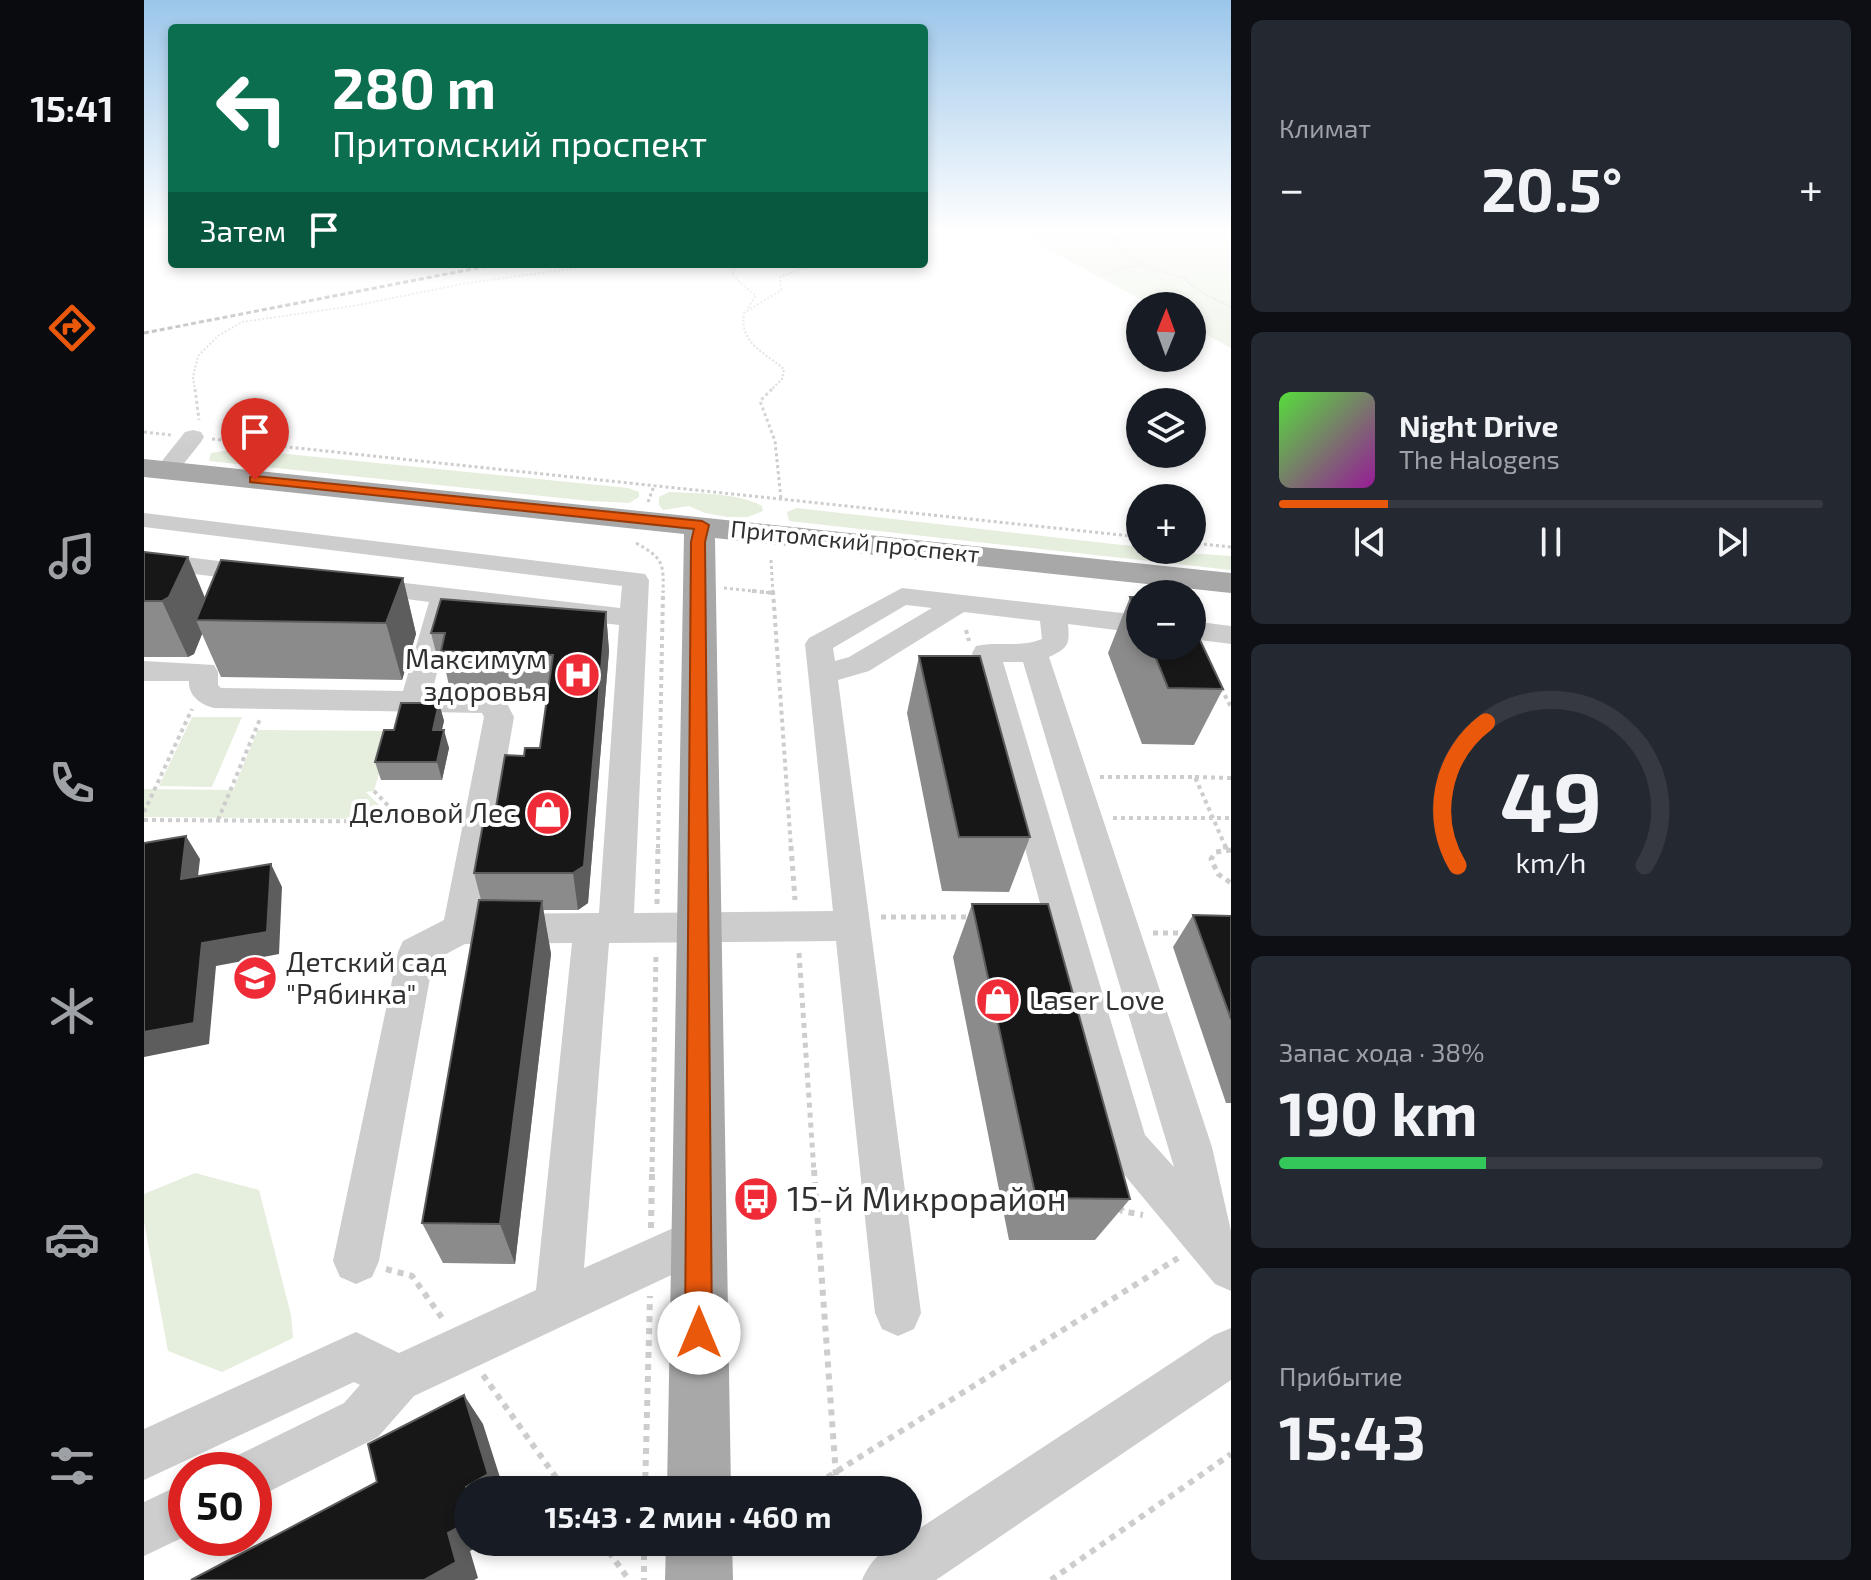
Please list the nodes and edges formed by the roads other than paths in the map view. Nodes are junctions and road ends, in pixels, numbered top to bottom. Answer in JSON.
{"nodes":[{"id":1,"x":193,"y":437,"type":"road end"},
{"id":2,"x":151,"y":472,"type":"edge"},
{"id":3,"x":144,"y":520,"type":"edge"},
{"id":4,"x":700,"y":534,"type":"junction"},
{"id":5,"x":144,"y":560,"type":"edge"},
{"id":6,"x":291,"y":577,"type":"edge"},
{"id":7,"x":337,"y":583,"type":"edge"},
{"id":8,"x":1231,"y":583,"type":"edge"},
{"id":9,"x":1126,"y":586,"type":"edge"},
{"id":10,"x":444,"y":595,"type":"junction"},
{"id":11,"x":1206,"y":595,"type":"edge"},
{"id":12,"x":1231,"y":598,"type":"edge"},
{"id":13,"x":1053,"y":614,"type":"junction"},
{"id":14,"x":633,"y":618,"type":"junction"},
{"id":15,"x":1126,"y":622,"type":"edge"},
{"id":16,"x":1206,"y":632,"type":"edge"},
{"id":17,"x":1231,"y":635,"type":"edge"},
{"id":18,"x":215,"y":645,"type":"edge"},
{"id":19,"x":1034,"y":653,"type":"junction"},
{"id":20,"x":144,"y":671,"type":"edge"},
{"id":21,"x":203,"y":680,"type":"junction"},
{"id":22,"x":415,"y":701,"type":"junction"},
{"id":23,"x":851,"y":921,"type":"junction"},
{"id":24,"x":604,"y":927,"type":"junction"},
{"id":25,"x":678,"y":927,"type":"junction"},
{"id":26,"x":460,"y":929,"type":"junction"},
{"id":27,"x":1209,"y":1239,"type":"junction"},
{"id":28,"x":674,"y":1249,"type":"junction"},
{"id":29,"x":356,"y":1261,"type":"dead end"},
{"id":30,"x":1231,"y":1268,"type":"edge"},
{"id":31,"x":558,"y":1304,"type":"junction"},
{"id":32,"x":898,"y":1313,"type":"dead end"},
{"id":33,"x":1231,"y":1352,"type":"edge"},
{"id":34,"x":397,"y":1379,"type":"junction"},
{"id":35,"x":144,"y":1455,"type":"edge"},
{"id":36,"x":272,"y":1465,"type":"edge"},
{"id":37,"x":698,"y":1476,"type":"edge"},
{"id":38,"x":168,"y":1517,"type":"edge"},
{"id":39,"x":144,"y":1530,"type":"edge"},
{"id":40,"x":699,"y":1556,"type":"edge"},
{"id":41,"x":699,"y":1580,"type":"edge"},
{"id":42,"x":889,"y":1580,"type":"edge"}],
"edges":[{"from":1,"to":2,"type":"street"},
{"from":2,"to":4,"type":"main road","name":"Притомский проспект"},
{"from":3,"to":14,"type":"street"},
{"from":4,"to":8,"type":"main road","name":"Притомский проспект"},
{"from":4,"to":9,"type":"main road","name":"Притомский проспект"},
{"from":4,"to":25,"type":"main road"},
{"from":5,"to":6,"type":"street"},
{"from":7,"to":10,"type":"street"},
{"from":10,"to":14,"type":"street"},
{"from":10,"to":22,"type":"street"},
{"from":11,"to":12,"type":"main road","name":"Притомский проспект"},
{"from":13,"to":15,"type":"street"},
{"from":13,"to":19,"type":"street"},
{"from":13,"to":23,"type":"street"},
{"from":14,"to":24,"type":"street"},
{"from":16,"to":17,"type":"street"},
{"from":18,"to":21,"type":"street"},
{"from":19,"to":27,"type":"street"},
{"from":19,"to":27,"type":"street"},
{"from":20,"to":21,"type":"street"},
{"from":21,"to":22,"type":"street"},
{"from":22,"to":26,"type":"street"},
{"from":23,"to":25,"type":"street"},
{"from":23,"to":32,"type":"street"},
{"from":24,"to":25,"type":"street"},
{"from":24,"to":26,"type":"street"},
{"from":24,"to":31,"type":"street"},
{"from":25,"to":28,"type":"main road"},
{"from":26,"to":29,"type":"street"},
{"from":27,"to":30,"type":"street"},
{"from":28,"to":31,"type":"street"},
{"from":28,"to":37,"type":"main road"},
{"from":31,"to":34,"type":"street"},
{"from":33,"to":42,"type":"street"},
{"from":34,"to":35,"type":"street"},
{"from":34,"to":36,"type":"street"},
{"from":38,"to":39,"type":"street"},
{"from":40,"to":41,"type":"main road"}]}
